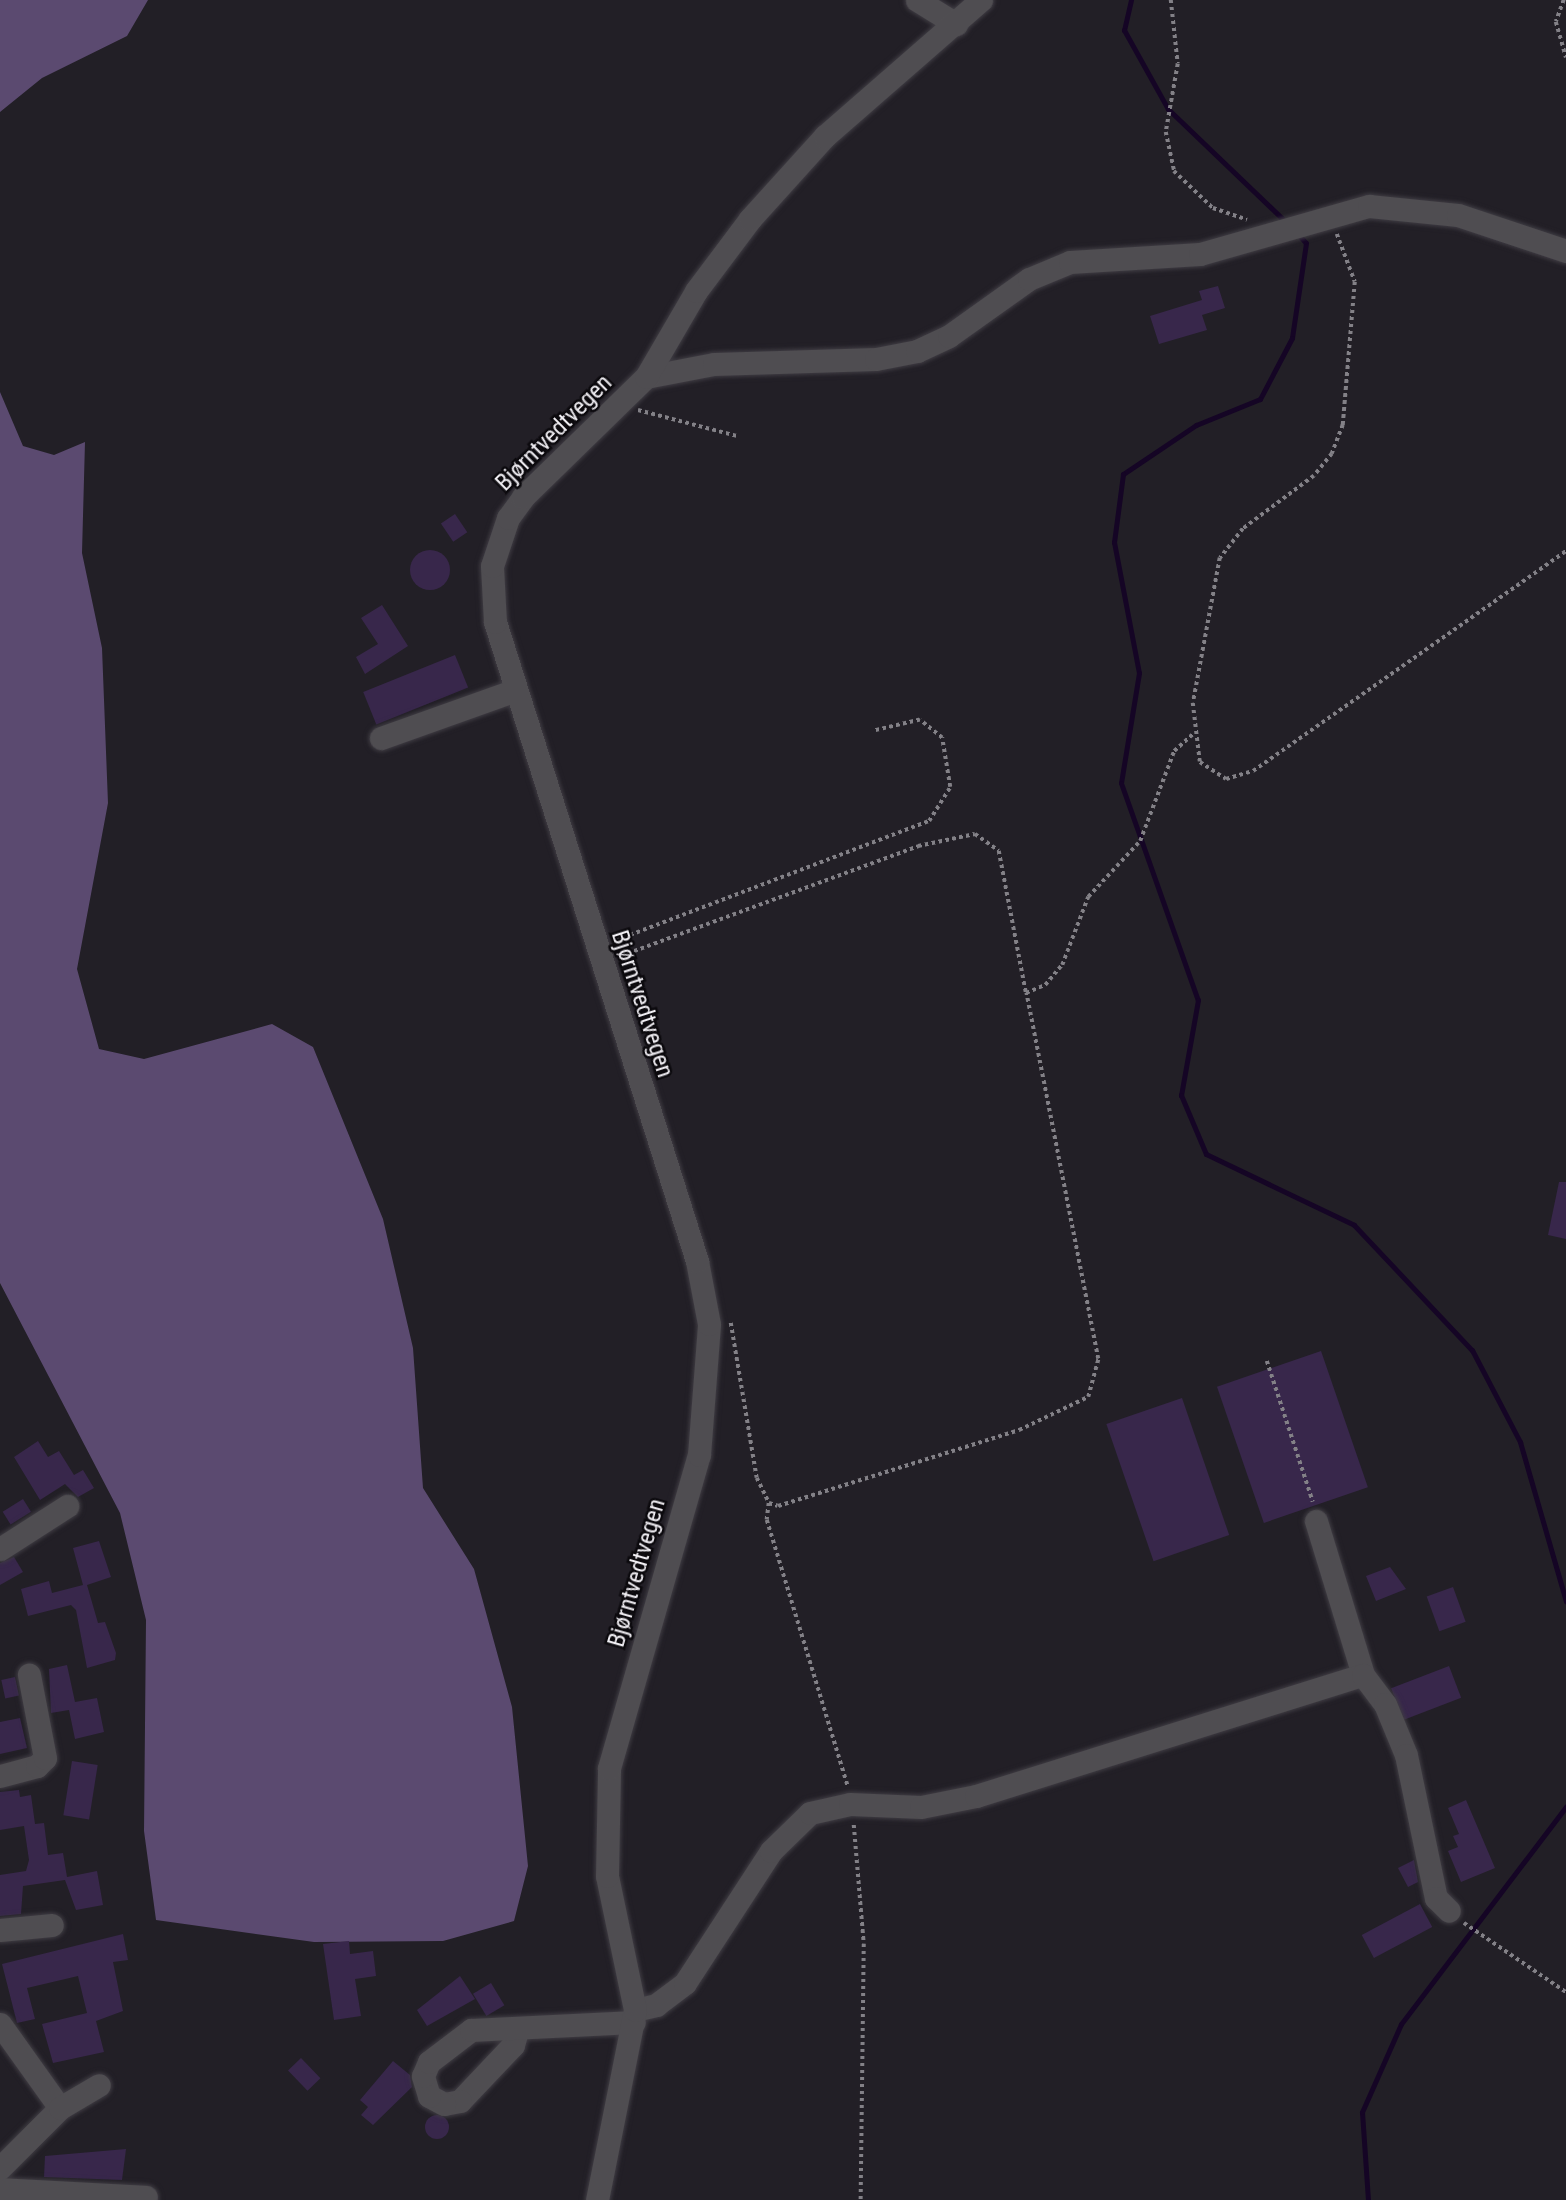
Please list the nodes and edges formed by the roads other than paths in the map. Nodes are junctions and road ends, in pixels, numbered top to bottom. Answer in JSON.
{"nodes":[{"id":1,"x":917,"y":0,"type":"edge"},
{"id":2,"x":981,"y":0,"type":"edge"},
{"id":3,"x":956,"y":24,"type":"junction"},
{"id":4,"x":1566,"y":251,"type":"edge"},
{"id":5,"x":646,"y":377,"type":"junction"},
{"id":6,"x":516,"y":690,"type":"junction"},
{"id":7,"x":381,"y":738,"type":"dead end"},
{"id":8,"x":67,"y":1506,"type":"dead end"},
{"id":9,"x":1316,"y":1521,"type":"road end"},
{"id":10,"x":0,"y":1549,"type":"edge"},
{"id":11,"x":29,"y":1675,"type":"dead end"},
{"id":12,"x":1363,"y":1675,"type":"junction"},
{"id":13,"x":0,"y":1776,"type":"edge"},
{"id":14,"x":1449,"y":1911,"type":"road end"},
{"id":15,"x":52,"y":1925,"type":"dead end"},
{"id":16,"x":0,"y":1930,"type":"edge"},
{"id":17,"x":635,"y":2016,"type":"junction"},
{"id":18,"x":0,"y":2024,"type":"edge"},
{"id":19,"x":517,"y":2031,"type":"dead end"},
{"id":20,"x":99,"y":2085,"type":"dead end"},
{"id":21,"x":60,"y":2108,"type":"junction"},
{"id":22,"x":0,"y":2168,"type":"edge"},
{"id":23,"x":0,"y":2189,"type":"edge"},
{"id":24,"x":146,"y":2197,"type":"dead end"},
{"id":25,"x":597,"y":2200,"type":"edge"}],
"edges":[{"from":1,"to":3,"type":"street"},
{"from":2,"to":3,"type":"street","name":"Bjørntvedtvegen"},
{"from":3,"to":5,"type":"street","name":"Bjørntvedtvegen"},
{"from":4,"to":5,"type":"street"},
{"from":5,"to":6,"type":"street","name":"Bjørntvedtvegen"},
{"from":6,"to":7,"type":"street"},
{"from":6,"to":17,"type":"street","name":"Bjørntvedtvegen"},
{"from":8,"to":10,"type":"street"},
{"from":9,"to":12,"type":"street"},
{"from":11,"to":13,"type":"street"},
{"from":12,"to":14,"type":"street"},
{"from":12,"to":17,"type":"street"},
{"from":15,"to":16,"type":"street"},
{"from":17,"to":19,"type":"street"},
{"from":17,"to":25,"type":"street","name":"Bjørntvedtvegen"},
{"from":18,"to":21,"type":"street"},
{"from":20,"to":21,"type":"street"},
{"from":21,"to":22,"type":"street"},
{"from":23,"to":24,"type":"street"}]}
